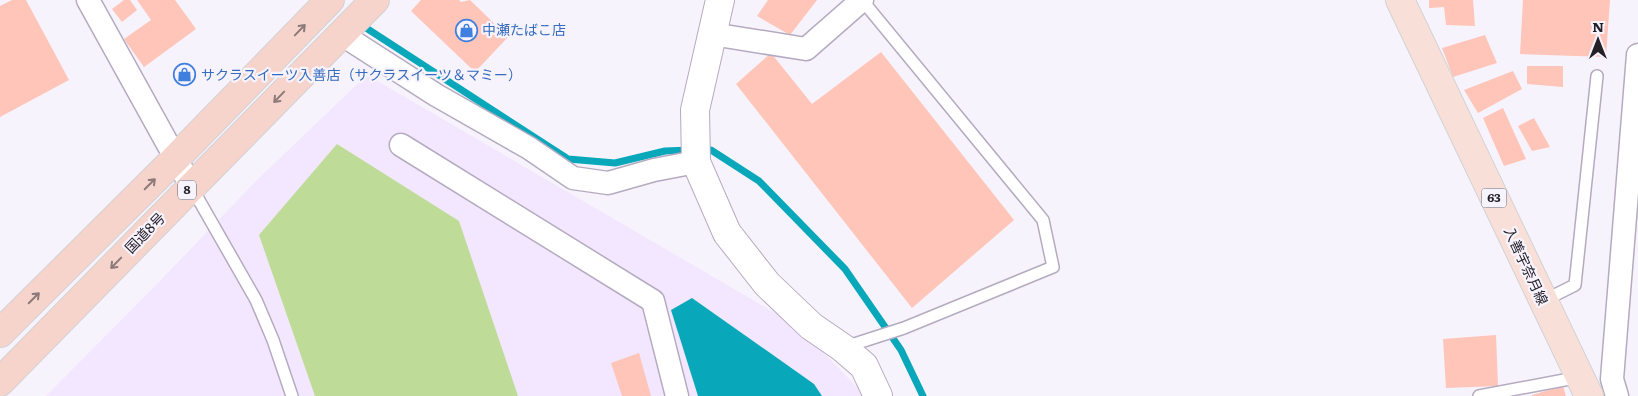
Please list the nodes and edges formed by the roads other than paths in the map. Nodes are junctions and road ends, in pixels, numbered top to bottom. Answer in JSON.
{"nodes":[{"id":1,"x":88,"y":0,"type":"edge"},
{"id":2,"x":330,"y":0,"type":"edge"},
{"id":3,"x":375,"y":0,"type":"edge"},
{"id":4,"x":720,"y":0,"type":"edge"},
{"id":5,"x":862,"y":0,"type":"edge"},
{"id":6,"x":1400,"y":0,"type":"edge"},
{"id":7,"x":341,"y":34,"type":"junction"},
{"id":8,"x":712,"y":34,"type":"junction"},
{"id":9,"x":1638,"y":55,"type":"edge"},
{"id":10,"x":1597,"y":76,"type":"dead end"},
{"id":11,"x":401,"y":145,"type":"dead end"},
{"id":12,"x":175,"y":159,"type":"junction"},
{"id":13,"x":696,"y":162,"type":"junction"},
{"id":14,"x":191,"y":186,"type":"junction"},
{"id":15,"x":1543,"y":301,"type":"junction"},
{"id":16,"x":0,"y":333,"type":"edge"},
{"id":17,"x":843,"y":348,"type":"junction"},
{"id":18,"x":0,"y":382,"type":"edge"},
{"id":19,"x":1584,"y":386,"type":"edge"},
{"id":20,"x":292,"y":396,"type":"edge"},
{"id":21,"x":677,"y":396,"type":"edge"},
{"id":22,"x":878,"y":396,"type":"edge"},
{"id":23,"x":1479,"y":396,"type":"edge"},
{"id":24,"x":1617,"y":396,"type":"edge"}],
"edges":[{"from":1,"to":12,"type":"street"},
{"from":12,"to":2,"type":"highway","number":"8","one_way":true},
{"from":3,"to":7,"type":"highway","name":"国道8号","number":"8"},
{"from":4,"to":8,"type":"street"},
{"from":5,"to":8,"type":"street"},
{"from":5,"to":17,"type":"lane"},
{"from":6,"to":15,"type":"main road","name":"入善宇奈月線","number":"63"},
{"from":7,"to":13,"type":"street"},
{"from":7,"to":14,"type":"highway","name":"国道8号","number":"8","one_way":true},
{"from":8,"to":13,"type":"street"},
{"from":9,"to":24,"type":"street"},
{"from":10,"to":15,"type":"lane"},
{"from":11,"to":21,"type":"street"},
{"from":12,"to":14,"type":"street"},
{"from":16,"to":12,"type":"highway","number":"8","one_way":true},
{"from":13,"to":17,"type":"street"},
{"from":14,"to":18,"type":"highway","name":"国道8号","number":"8","one_way":true},
{"from":14,"to":20,"type":"lane"},
{"from":15,"to":19,"type":"main road","name":"入善宇奈月線","number":"63"},
{"from":17,"to":22,"type":"street"},
{"from":19,"to":23,"type":"lane"}]}
